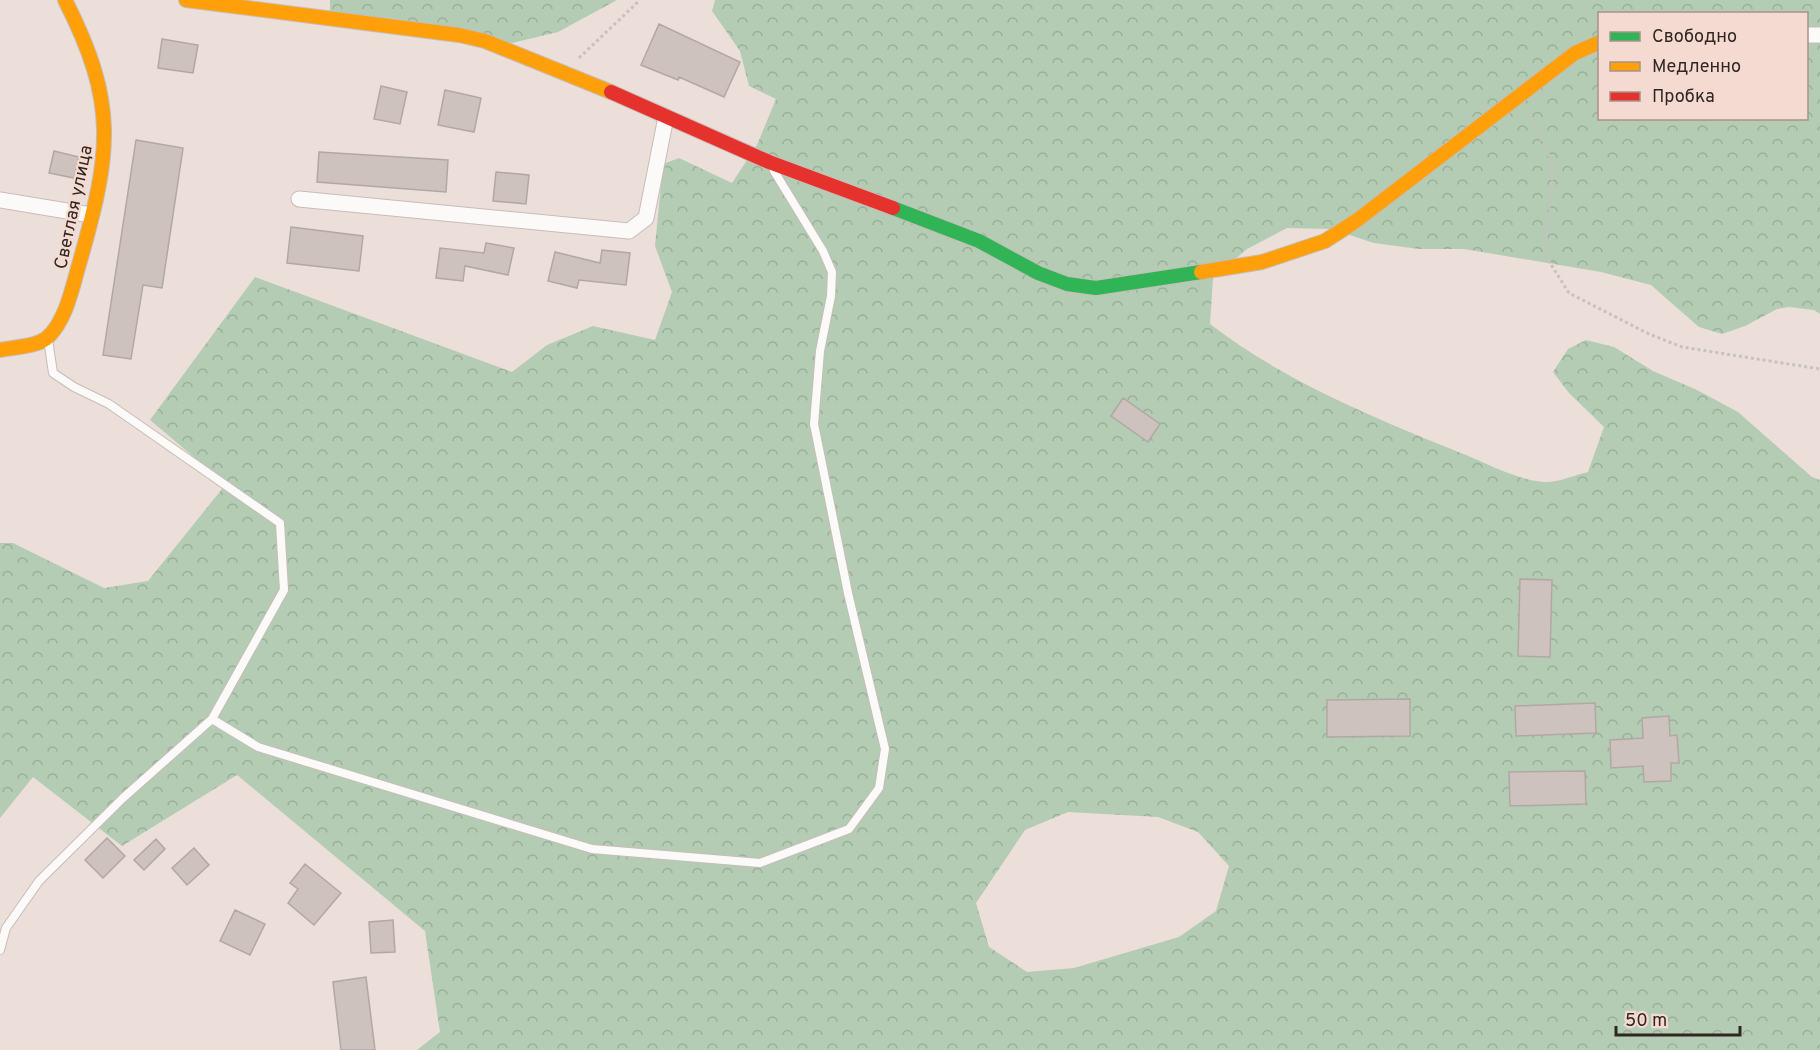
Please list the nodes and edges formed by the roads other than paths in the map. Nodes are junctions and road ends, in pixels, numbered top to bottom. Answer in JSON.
{"nodes":[{"id":1,"x":65,"y":0,"type":"edge"},
{"id":2,"x":186,"y":0,"type":"edge"},
{"id":3,"x":1598,"y":42,"type":"edge"},
{"id":4,"x":666,"y":117,"type":"junction"},
{"id":5,"x":769,"y":162,"type":"junction"},
{"id":6,"x":299,"y":199,"type":"dead end"},
{"id":7,"x":0,"y":200,"type":"edge"},
{"id":8,"x":91,"y":215,"type":"junction"},
{"id":9,"x":48,"y":338,"type":"junction"},
{"id":10,"x":0,"y":350,"type":"edge"},
{"id":11,"x":212,"y":718,"type":"junction"},
{"id":12,"x":0,"y":950,"type":"edge"}],
"edges":[{"from":1,"to":8,"type":"street","name":"Светлая улица"},
{"from":2,"to":4,"type":"street"},
{"from":3,"to":5,"type":"street"},
{"from":4,"to":5,"type":"street"},
{"from":4,"to":6,"type":"street"},
{"from":5,"to":11,"type":"lane"},
{"from":7,"to":8,"type":"street"},
{"from":8,"to":9,"type":"street","name":"Светлая улица"},
{"from":9,"to":10,"type":"street"},
{"from":9,"to":11,"type":"lane"},
{"from":11,"to":12,"type":"lane"}]}
